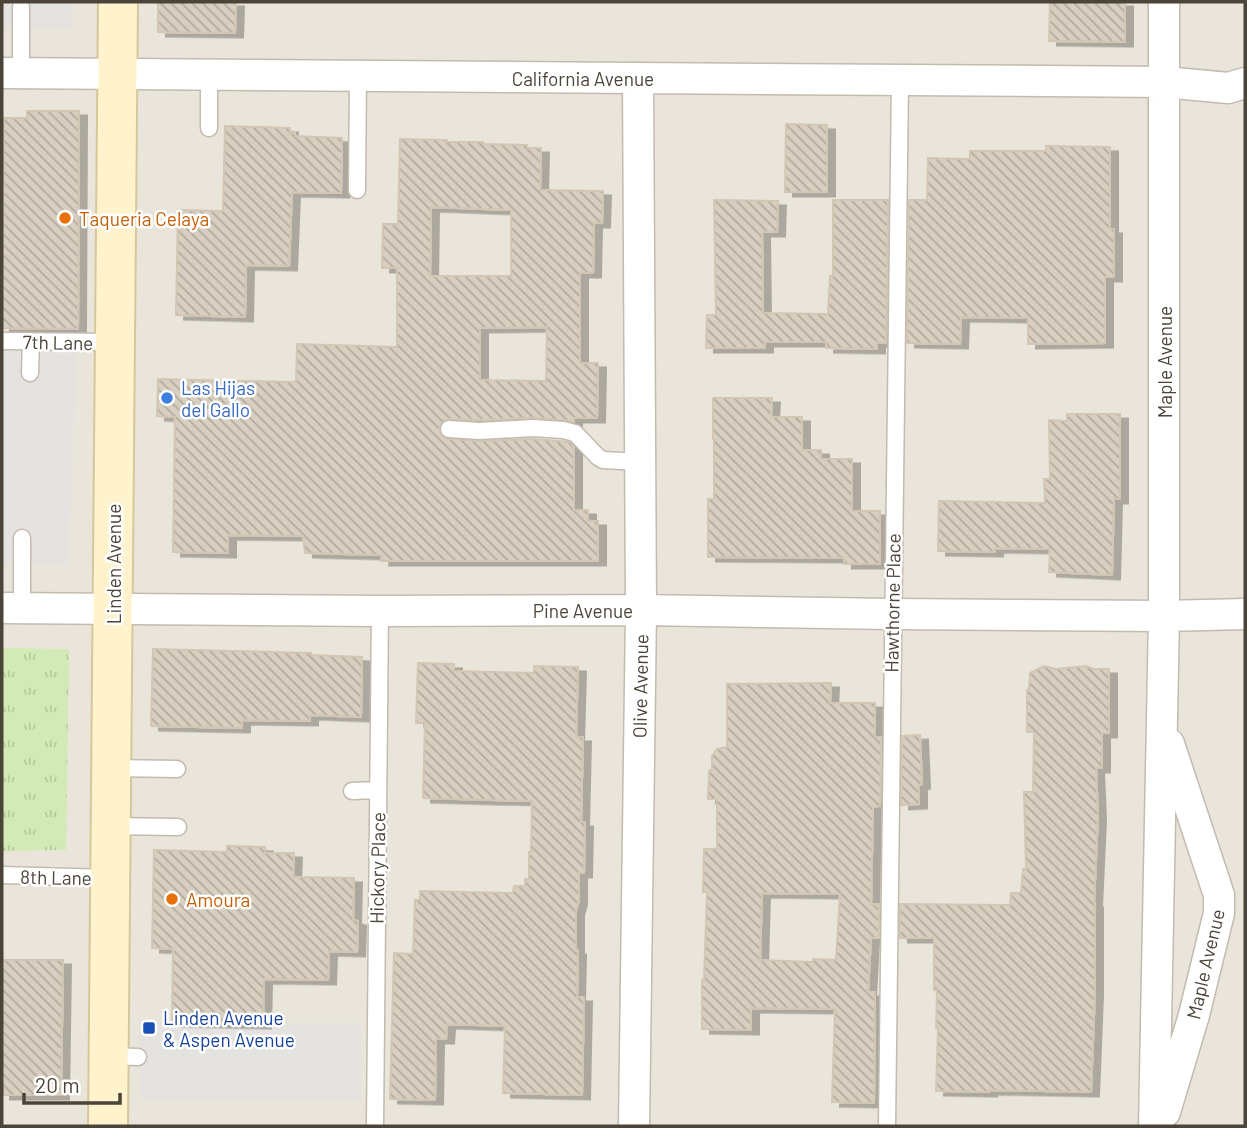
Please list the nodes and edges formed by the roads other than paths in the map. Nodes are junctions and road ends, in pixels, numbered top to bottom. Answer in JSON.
{"nodes":[{"id":1,"x":118,"y":2,"type":"edge"},
{"id":2,"x":1164,"y":2,"type":"edge"},
{"id":3,"x":21,"y":7,"type":"dead end"},
{"id":4,"x":12,"y":73,"type":"edge"},
{"id":5,"x":118,"y":74,"type":"junction"},
{"id":6,"x":209,"y":75,"type":"junction"},
{"id":7,"x":358,"y":76,"type":"junction"},
{"id":8,"x":638,"y":78,"type":"junction"},
{"id":9,"x":900,"y":81,"type":"junction"},
{"id":10,"x":1164,"y":82,"type":"junction"},
{"id":11,"x":1245,"y":83,"type":"edge"},
{"id":12,"x":209,"y":128,"type":"dead end"},
{"id":13,"x":357,"y":190,"type":"dead end"},
{"id":14,"x":2,"y":341,"type":"edge"},
{"id":15,"x":31,"y":341,"type":"junction"},
{"id":16,"x":115,"y":342,"type":"junction"},
{"id":17,"x":30,"y":373,"type":"dead end"},
{"id":18,"x":449,"y":429,"type":"dead end"},
{"id":19,"x":640,"y":462,"type":"junction"},
{"id":20,"x":22,"y":538,"type":"dead end"},
{"id":21,"x":12,"y":608,"type":"edge"},
{"id":22,"x":113,"y":610,"type":"junction"},
{"id":23,"x":641,"y":610,"type":"junction"},
{"id":24,"x":380,"y":611,"type":"junction"},
{"id":25,"x":892,"y":614,"type":"junction"},
{"id":26,"x":1245,"y":614,"type":"edge"},
{"id":27,"x":1164,"y":616,"type":"junction"},
{"id":28,"x":1162,"y":722,"type":"junction"},
{"id":29,"x":111,"y":768,"type":"junction"},
{"id":30,"x":177,"y":769,"type":"dead end"},
{"id":31,"x":352,"y":790,"type":"dead end"},
{"id":32,"x":378,"y":790,"type":"junction"},
{"id":33,"x":110,"y":826,"type":"junction"},
{"id":34,"x":178,"y":827,"type":"dead end"},
{"id":35,"x":2,"y":876,"type":"edge"},
{"id":36,"x":110,"y":878,"type":"junction"},
{"id":37,"x":108,"y":1126,"type":"edge"},
{"id":38,"x":375,"y":1126,"type":"edge"},
{"id":39,"x":634,"y":1126,"type":"edge"},
{"id":40,"x":887,"y":1126,"type":"edge"},
{"id":41,"x":1154,"y":1126,"type":"edge"},
{"id":42,"x":1160,"y":1126,"type":"edge"}],
"edges":[{"from":1,"to":5,"type":"street","name":"Linden Avenue"},
{"from":2,"to":10,"type":"street","name":"Maple Avenue"},
{"from":3,"to":4,"type":"lane"},
{"from":4,"to":5,"type":"street","name":"California Avenue"},
{"from":5,"to":6,"type":"street","name":"California Avenue"},
{"from":5,"to":16,"type":"street","name":"Linden Avenue"},
{"from":6,"to":7,"type":"street","name":"California Avenue"},
{"from":6,"to":12,"type":"lane"},
{"from":7,"to":8,"type":"street","name":"California Avenue"},
{"from":7,"to":13,"type":"lane"},
{"from":8,"to":9,"type":"street","name":"California Avenue"},
{"from":8,"to":19,"type":"street","name":"Olive Avenue"},
{"from":9,"to":10,"type":"street","name":"California Avenue"},
{"from":9,"to":25,"type":"lane","name":"Hawthorne Place"},
{"from":10,"to":11,"type":"street","name":"California Avenue"},
{"from":10,"to":27,"type":"street","name":"Maple Avenue"},
{"from":14,"to":15,"type":"lane","name":"7th Lane"},
{"from":15,"to":16,"type":"lane","name":"7th Lane"},
{"from":15,"to":17,"type":"lane"},
{"from":16,"to":22,"type":"street","name":"Linden Avenue"},
{"from":18,"to":19,"type":"lane"},
{"from":19,"to":23,"type":"street","name":"Olive Avenue"},
{"from":20,"to":21,"type":"lane"},
{"from":21,"to":22,"type":"street","name":"Pine Avenue"},
{"from":22,"to":24,"type":"street","name":"Pine Avenue"},
{"from":22,"to":29,"type":"street","name":"Linden Avenue"},
{"from":23,"to":24,"type":"street","name":"Pine Avenue"},
{"from":23,"to":25,"type":"street","name":"Pine Avenue"},
{"from":23,"to":39,"type":"street","name":"Olive Avenue"},
{"from":24,"to":32,"type":"lane","name":"Hickory Place"},
{"from":25,"to":27,"type":"street","name":"Pine Avenue"},
{"from":25,"to":40,"type":"lane","name":"Hawthorne Place"},
{"from":26,"to":27,"type":"street","name":"Pine Avenue"},
{"from":27,"to":28,"type":"street","name":"Maple Avenue"},
{"from":28,"to":41,"type":"street","name":"Maple Avenue"},
{"from":28,"to":42,"type":"street","name":"Maple Avenue"},
{"from":29,"to":30,"type":"lane"},
{"from":29,"to":33,"type":"street","name":"Linden Avenue"},
{"from":31,"to":32,"type":"lane"},
{"from":32,"to":38,"type":"lane","name":"Hickory Place"},
{"from":33,"to":34,"type":"lane"},
{"from":33,"to":36,"type":"street","name":"Linden Avenue"},
{"from":35,"to":36,"type":"lane","name":"8th Lane"},
{"from":36,"to":37,"type":"street","name":"Linden Avenue"}]}
